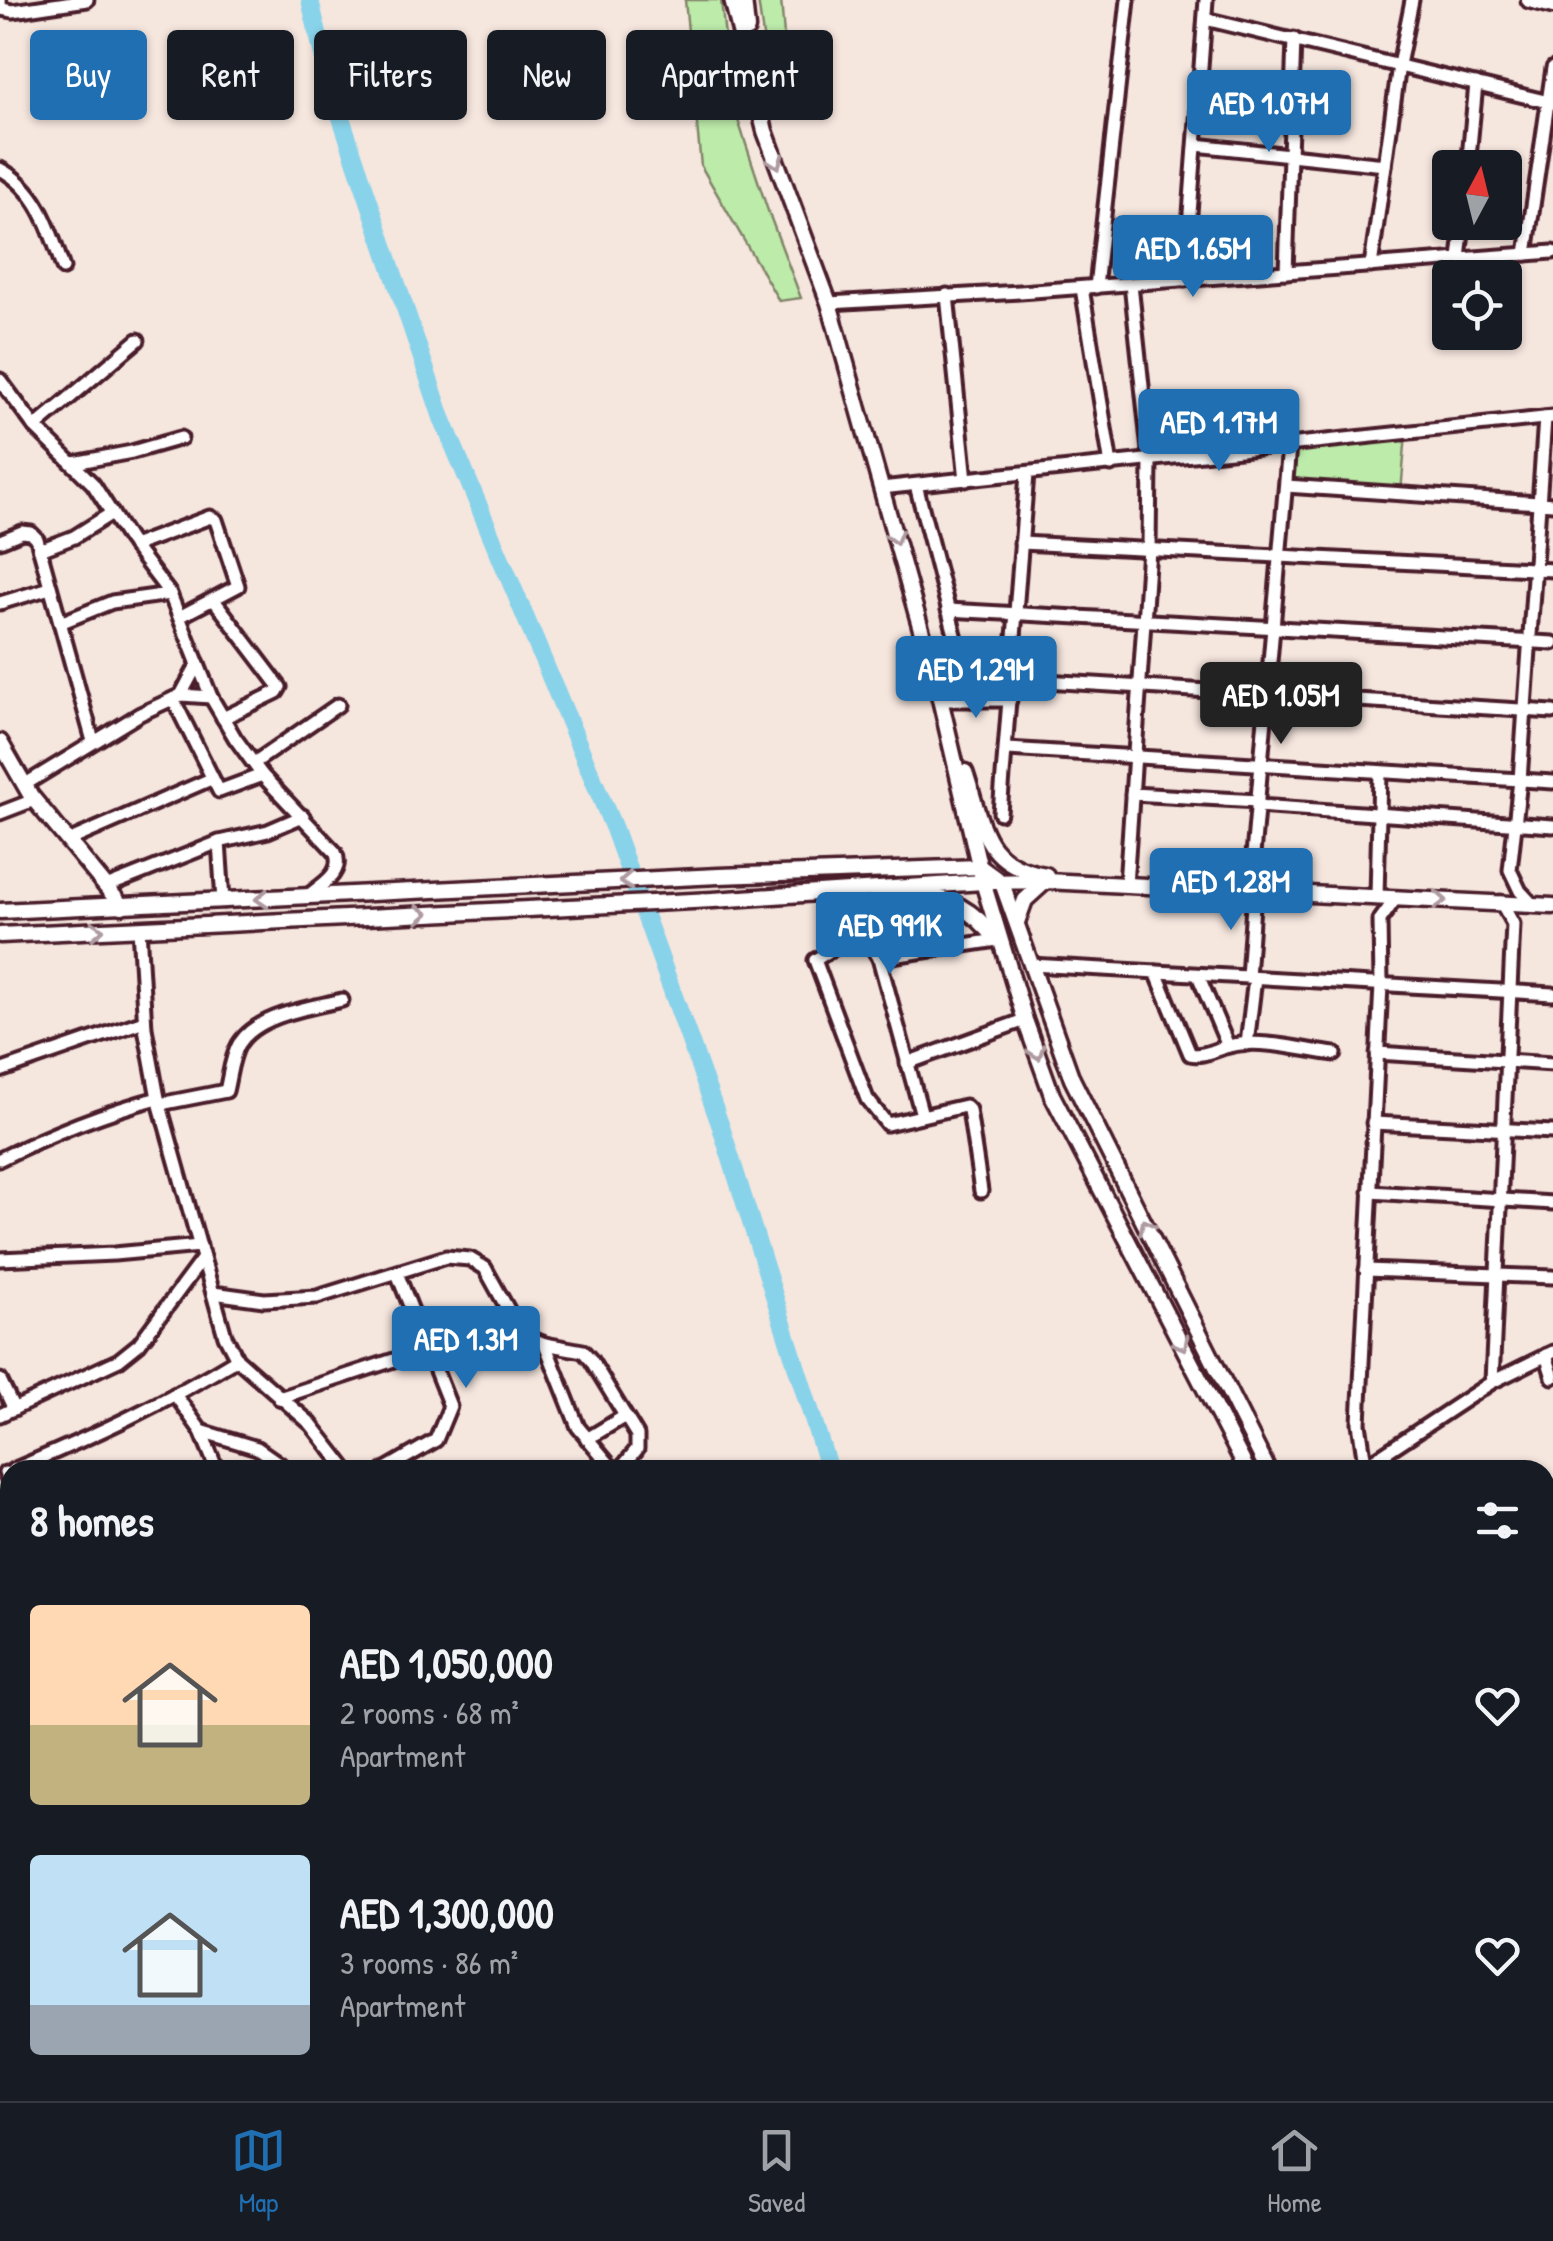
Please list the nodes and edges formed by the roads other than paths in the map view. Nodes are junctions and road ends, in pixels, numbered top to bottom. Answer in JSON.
{"nodes":[{"id":1,"x":88,"y":0,"type":"edge"},
{"id":2,"x":732,"y":0,"type":"edge"},
{"id":3,"x":744,"y":0,"type":"edge"},
{"id":4,"x":1128,"y":0,"type":"edge"},
{"id":5,"x":1206,"y":0,"type":"edge"},
{"id":6,"x":1412,"y":0,"type":"edge"},
{"id":7,"x":1529,"y":0,"type":"edge"},
{"id":8,"x":0,"y":2,"type":"edge"},
{"id":9,"x":1553,"y":6,"type":"edge"},
{"id":10,"x":1206,"y":18,"type":"junction"},
{"id":11,"x":740,"y":30,"type":"edge"},
{"id":12,"x":747,"y":30,"type":"edge"},
{"id":13,"x":1294,"y":40,"type":"junction"},
{"id":14,"x":1399,"y":64,"type":"junction"},
{"id":15,"x":1553,"y":68,"type":"edge"},
{"id":16,"x":1476,"y":84,"type":"junction"},
{"id":17,"x":1550,"y":102,"type":"edge"},
{"id":18,"x":762,"y":120,"type":"edge"},
{"id":19,"x":1196,"y":144,"type":"junction"},
{"id":20,"x":1470,"y":150,"type":"edge"},
{"id":21,"x":1290,"y":155,"type":"junction"},
{"id":22,"x":1385,"y":165,"type":"junction"},
{"id":23,"x":0,"y":168,"type":"edge"},
{"id":24,"x":1461,"y":240,"type":"edge"},
{"id":25,"x":1553,"y":252,"type":"edge"},
{"id":26,"x":1526,"y":254,"type":"junction"},
{"id":27,"x":1459,"y":260,"type":"joint"},
{"id":28,"x":1432,"y":262,"type":"edge"},
{"id":29,"x":1371,"y":266,"type":"junction"},
{"id":30,"x":63,"y":268,"type":"dead end"},
{"id":31,"x":1286,"y":272,"type":"junction"},
{"id":32,"x":1185,"y":280,"type":"junction"},
{"id":33,"x":1131,"y":284,"type":"junction"},
{"id":34,"x":1089,"y":287,"type":"junction"},
{"id":35,"x":947,"y":295,"type":"junction"},
{"id":36,"x":829,"y":303,"type":"junction"},
{"id":37,"x":138,"y":340,"type":"dead end"},
{"id":38,"x":0,"y":380,"type":"edge"},
{"id":39,"x":1549,"y":418,"type":"edge"},
{"id":40,"x":34,"y":426,"type":"junction"},
{"id":41,"x":1549,"y":432,"type":"edge"},
{"id":42,"x":181,"y":438,"type":"dead end"},
{"id":43,"x":1289,"y":446,"type":"junction"},
{"id":44,"x":1150,"y":460,"type":"junction"},
{"id":45,"x":74,"y":463,"type":"junction"},
{"id":46,"x":1111,"y":464,"type":"junction"},
{"id":47,"x":1027,"y":474,"type":"junction"},
{"id":48,"x":966,"y":480,"type":"junction"},
{"id":49,"x":916,"y":485,"type":"junction"},
{"id":50,"x":1286,"y":486,"type":"junction"},
{"id":51,"x":881,"y":488,"type":"junction"},
{"id":52,"x":1546,"y":503,"type":"edge"},
{"id":53,"x":112,"y":514,"type":"junction"},
{"id":54,"x":0,"y":541,"type":"edge"},
{"id":55,"x":1021,"y":543,"type":"junction"},
{"id":56,"x":133,"y":546,"type":"junction"},
{"id":57,"x":1149,"y":549,"type":"junction"},
{"id":58,"x":40,"y":550,"type":"junction"},
{"id":59,"x":1280,"y":556,"type":"junction"},
{"id":60,"x":1535,"y":570,"type":"junction"},
{"id":61,"x":1553,"y":570,"type":"edge"},
{"id":62,"x":50,"y":588,"type":"junction"},
{"id":63,"x":170,"y":594,"type":"junction"},
{"id":64,"x":214,"y":600,"type":"junction"},
{"id":65,"x":0,"y":603,"type":"edge"},
{"id":66,"x":948,"y":610,"type":"junction"},
{"id":67,"x":1016,"y":614,"type":"junction"},
{"id":68,"x":181,"y":616,"type":"junction"},
{"id":69,"x":1144,"y":621,"type":"junction"},
{"id":70,"x":60,"y":623,"type":"junction"},
{"id":71,"x":1274,"y":628,"type":"junction"},
{"id":72,"x":1530,"y":642,"type":"junction"},
{"id":73,"x":1553,"y":644,"type":"edge"},
{"id":74,"x":198,"y":662,"type":"junction"},
{"id":75,"x":1012,"y":680,"type":"junction"},
{"id":76,"x":1140,"y":687,"type":"junction"},
{"id":77,"x":939,"y":692,"type":"junction"},
{"id":78,"x":1268,"y":694,"type":"junction"},
{"id":79,"x":177,"y":697,"type":"junction"},
{"id":80,"x":212,"y":697,"type":"junction"},
{"id":81,"x":972,"y":700,"type":"junction"},
{"id":82,"x":1010,"y":700,"type":"junction"},
{"id":83,"x":338,"y":705,"type":"dead end"},
{"id":84,"x":1525,"y":710,"type":"junction"},
{"id":85,"x":1553,"y":712,"type":"edge"},
{"id":86,"x":222,"y":718,"type":"junction"},
{"id":87,"x":94,"y":741,"type":"junction"},
{"id":88,"x":0,"y":742,"type":"edge"},
{"id":89,"x":1007,"y":750,"type":"junction"},
{"id":90,"x":1134,"y":758,"type":"junction"},
{"id":91,"x":254,"y":763,"type":"junction"},
{"id":92,"x":1261,"y":767,"type":"junction"},
{"id":93,"x":1380,"y":772,"type":"junction"},
{"id":94,"x":262,"y":775,"type":"junction"},
{"id":95,"x":211,"y":779,"type":"junction"},
{"id":96,"x":1520,"y":780,"type":"junction"},
{"id":97,"x":1553,"y":782,"type":"edge"},
{"id":98,"x":24,"y":786,"type":"junction"},
{"id":99,"x":1132,"y":794,"type":"junction"},
{"id":100,"x":34,"y":800,"type":"junction"},
{"id":101,"x":1258,"y":804,"type":"junction"},
{"id":102,"x":1000,"y":813,"type":"dead end"},
{"id":103,"x":0,"y":814,"type":"edge"},
{"id":104,"x":1378,"y":814,"type":"junction"},
{"id":105,"x":303,"y":816,"type":"junction"},
{"id":106,"x":1515,"y":823,"type":"junction"},
{"id":107,"x":1553,"y":826,"type":"edge"},
{"id":108,"x":68,"y":840,"type":"junction"},
{"id":109,"x":219,"y":842,"type":"junction"},
{"id":110,"x":1252,"y":866,"type":"dead end"},
{"id":111,"x":982,"y":874,"type":"junction"},
{"id":112,"x":1046,"y":881,"type":"junction"},
{"id":113,"x":1002,"y":883,"type":"junction"},
{"id":114,"x":1100,"y":884,"type":"junction"},
{"id":115,"x":1126,"y":885,"type":"junction"},
{"id":116,"x":106,"y":886,"type":"junction"},
{"id":117,"x":889,"y":887,"type":"junction"},
{"id":118,"x":837,"y":891,"type":"junction"},
{"id":119,"x":1254,"y":891,"type":"junction"},
{"id":120,"x":306,"y":897,"type":"junction"},
{"id":121,"x":1376,"y":897,"type":"junction"},
{"id":122,"x":1396,"y":898,"type":"junction"},
{"id":123,"x":223,"y":901,"type":"junction"},
{"id":124,"x":1501,"y":902,"type":"junction"},
{"id":125,"x":1533,"y":905,"type":"junction"},
{"id":126,"x":122,"y":906,"type":"junction"},
{"id":127,"x":1553,"y":906,"type":"edge"},
{"id":128,"x":0,"y":912,"type":"edge"},
{"id":129,"x":1016,"y":923,"type":"junction"},
{"id":130,"x":139,"y":928,"type":"junction"},
{"id":131,"x":862,"y":931,"type":"junction"},
{"id":132,"x":0,"y":936,"type":"edge"},
{"id":133,"x":1000,"y":943,"type":"junction"},
{"id":134,"x":880,"y":958,"type":"junction"},
{"id":135,"x":1031,"y":965,"type":"junction"},
{"id":136,"x":1156,"y":972,"type":"junction"},
{"id":137,"x":1198,"y":974,"type":"junction"},
{"id":138,"x":1252,"y":978,"type":"junction"},
{"id":139,"x":1380,"y":985,"type":"junction"},
{"id":140,"x":1510,"y":992,"type":"junction"},
{"id":141,"x":1553,"y":994,"type":"edge"},
{"id":142,"x":342,"y":1000,"type":"dead end"},
{"id":143,"x":1025,"y":1020,"type":"junction"},
{"id":144,"x":144,"y":1022,"type":"junction"},
{"id":145,"x":1247,"y":1044,"type":"junction"},
{"id":146,"x":1228,"y":1046,"type":"junction"},
{"id":147,"x":1377,"y":1053,"type":"junction"},
{"id":148,"x":1335,"y":1054,"type":"dead end"},
{"id":149,"x":908,"y":1062,"type":"junction"},
{"id":150,"x":1507,"y":1062,"type":"junction"},
{"id":151,"x":1553,"y":1064,"type":"edge"},
{"id":152,"x":0,"y":1071,"type":"edge"},
{"id":153,"x":159,"y":1101,"type":"junction"},
{"id":154,"x":922,"y":1115,"type":"junction"},
{"id":155,"x":1373,"y":1123,"type":"junction"},
{"id":156,"x":1504,"y":1130,"type":"junction"},
{"id":157,"x":1553,"y":1132,"type":"edge"},
{"id":158,"x":0,"y":1159,"type":"edge"},
{"id":159,"x":981,"y":1191,"type":"dead end"},
{"id":160,"x":1370,"y":1192,"type":"junction"},
{"id":161,"x":1500,"y":1199,"type":"junction"},
{"id":162,"x":1553,"y":1203,"type":"edge"},
{"id":163,"x":202,"y":1252,"type":"junction"},
{"id":164,"x":0,"y":1259,"type":"edge"},
{"id":165,"x":1366,"y":1270,"type":"junction"},
{"id":166,"x":1497,"y":1273,"type":"junction"},
{"id":167,"x":397,"y":1274,"type":"junction"},
{"id":168,"x":1553,"y":1277,"type":"edge"},
{"id":169,"x":213,"y":1293,"type":"junction"},
{"id":170,"x":545,"y":1344,"type":"junction"},
{"id":171,"x":427,"y":1349,"type":"junction"},
{"id":172,"x":1550,"y":1353,"type":"edge"},
{"id":173,"x":237,"y":1359,"type":"junction"},
{"id":174,"x":1553,"y":1376,"type":"edge"},
{"id":175,"x":0,"y":1380,"type":"edge"},
{"id":176,"x":1492,"y":1382,"type":"junction"},
{"id":177,"x":176,"y":1396,"type":"junction"},
{"id":178,"x":280,"y":1398,"type":"junction"},
{"id":179,"x":14,"y":1409,"type":"junction"},
{"id":180,"x":0,"y":1415,"type":"edge"},
{"id":181,"x":626,"y":1416,"type":"junction"},
{"id":182,"x":201,"y":1431,"type":"junction"},
{"id":183,"x":587,"y":1439,"type":"junction"},
{"id":184,"x":42,"y":1460,"type":"edge"},
{"id":185,"x":214,"y":1460,"type":"edge"},
{"id":186,"x":274,"y":1460,"type":"edge"},
{"id":187,"x":338,"y":1460,"type":"edge"},
{"id":188,"x":401,"y":1460,"type":"edge"},
{"id":189,"x":607,"y":1460,"type":"edge"},
{"id":190,"x":627,"y":1460,"type":"edge"},
{"id":191,"x":1242,"y":1460,"type":"edge"},
{"id":192,"x":1263,"y":1460,"type":"edge"},
{"id":193,"x":1366,"y":1460,"type":"edge"},
{"id":194,"x":1377,"y":1460,"type":"edge"}],
"edges":[{"from":1,"to":8,"type":"street"},
{"from":2,"to":11,"type":"street"},
{"from":3,"to":12,"type":"street"},
{"from":4,"to":34,"type":"street"},
{"from":5,"to":10,"type":"street"},
{"from":6,"to":14,"type":"street"},
{"from":7,"to":9,"type":"street"},
{"from":10,"to":13,"type":"street"},
{"from":10,"to":19,"type":"street"},
{"from":13,"to":14,"type":"street"},
{"from":13,"to":21,"type":"street"},
{"from":14,"to":16,"type":"street"},
{"from":14,"to":22,"type":"street"},
{"from":15,"to":17,"type":"street"},
{"from":16,"to":17,"type":"street"},
{"from":16,"to":20,"type":"street"},
{"from":17,"to":26,"type":"street"},
{"from":18,"to":36,"type":"street","one_way":true},
{"from":19,"to":21,"type":"street"},
{"from":19,"to":32,"type":"street"},
{"from":21,"to":22,"type":"street"},
{"from":21,"to":31,"type":"street"},
{"from":22,"to":29,"type":"street"},
{"from":23,"to":30,"type":"street"},
{"from":24,"to":27,"type":"street"},
{"from":25,"to":26,"type":"street"},
{"from":26,"to":27,"type":"street"},
{"from":28,"to":29,"type":"street"},
{"from":29,"to":31,"type":"street"},
{"from":31,"to":32,"type":"street"},
{"from":32,"to":33,"type":"street"},
{"from":33,"to":34,"type":"street"},
{"from":33,"to":44,"type":"street"},
{"from":34,"to":35,"type":"street"},
{"from":34,"to":46,"type":"street"},
{"from":35,"to":36,"type":"street"},
{"from":35,"to":48,"type":"street"},
{"from":36,"to":51,"type":"street"},
{"from":37,"to":40,"type":"street"},
{"from":38,"to":40,"type":"street"},
{"from":39,"to":41,"type":"street"},
{"from":39,"to":43,"type":"street"},
{"from":40,"to":45,"type":"street"},
{"from":41,"to":52,"type":"street"},
{"from":42,"to":45,"type":"street"},
{"from":43,"to":44,"type":"street"},
{"from":43,"to":50,"type":"street"},
{"from":44,"to":46,"type":"street"},
{"from":44,"to":57,"type":"street"},
{"from":45,"to":53,"type":"street"},
{"from":46,"to":47,"type":"street"},
{"from":47,"to":48,"type":"street"},
{"from":47,"to":55,"type":"street"},
{"from":48,"to":49,"type":"street"},
{"from":49,"to":51,"type":"street"},
{"from":49,"to":66,"type":"street"},
{"from":50,"to":52,"type":"street"},
{"from":50,"to":59,"type":"street"},
{"from":51,"to":77,"type":"street","one_way":true},
{"from":52,"to":60,"type":"street"},
{"from":53,"to":56,"type":"street"},
{"from":53,"to":58,"type":"street"},
{"from":54,"to":58,"type":"street"},
{"from":55,"to":57,"type":"street"},
{"from":55,"to":67,"type":"street"},
{"from":56,"to":63,"type":"street"},
{"from":56,"to":64,"type":"street"},
{"from":57,"to":59,"type":"street"},
{"from":57,"to":69,"type":"street"},
{"from":58,"to":62,"type":"street"},
{"from":59,"to":60,"type":"street"},
{"from":59,"to":71,"type":"street"},
{"from":60,"to":61,"type":"street"},
{"from":60,"to":72,"type":"street"},
{"from":62,"to":65,"type":"street"},
{"from":62,"to":70,"type":"street"},
{"from":63,"to":68,"type":"street"},
{"from":63,"to":70,"type":"street"},
{"from":64,"to":68,"type":"street"},
{"from":64,"to":86,"type":"street"},
{"from":66,"to":67,"type":"street"},
{"from":66,"to":81,"type":"street"},
{"from":67,"to":69,"type":"street"},
{"from":67,"to":75,"type":"street"},
{"from":68,"to":74,"type":"street"},
{"from":69,"to":71,"type":"street"},
{"from":69,"to":76,"type":"street"},
{"from":70,"to":87,"type":"street"},
{"from":71,"to":72,"type":"street"},
{"from":71,"to":78,"type":"street"},
{"from":72,"to":73,"type":"street"},
{"from":72,"to":84,"type":"street"},
{"from":74,"to":79,"type":"street"},
{"from":74,"to":80,"type":"street"},
{"from":75,"to":76,"type":"street"},
{"from":75,"to":82,"type":"street"},
{"from":76,"to":78,"type":"street"},
{"from":76,"to":90,"type":"street"},
{"from":77,"to":81,"type":"street"},
{"from":77,"to":111,"type":"street"},
{"from":77,"to":114,"type":"street"},
{"from":78,"to":84,"type":"street"},
{"from":78,"to":92,"type":"street"},
{"from":79,"to":80,"type":"street"},
{"from":79,"to":87,"type":"street"},
{"from":79,"to":95,"type":"street"},
{"from":80,"to":86,"type":"street"},
{"from":81,"to":82,"type":"street"},
{"from":82,"to":89,"type":"street"},
{"from":83,"to":91,"type":"street"},
{"from":84,"to":85,"type":"street"},
{"from":84,"to":96,"type":"street"},
{"from":86,"to":91,"type":"street"},
{"from":87,"to":98,"type":"street"},
{"from":88,"to":98,"type":"street"},
{"from":89,"to":90,"type":"street"},
{"from":89,"to":102,"type":"street"},
{"from":90,"to":92,"type":"street"},
{"from":90,"to":99,"type":"street"},
{"from":91,"to":94,"type":"street"},
{"from":92,"to":93,"type":"street"},
{"from":92,"to":101,"type":"street"},
{"from":93,"to":96,"type":"street"},
{"from":93,"to":104,"type":"street"},
{"from":94,"to":95,"type":"street"},
{"from":94,"to":105,"type":"street"},
{"from":95,"to":108,"type":"street"},
{"from":96,"to":97,"type":"street"},
{"from":96,"to":106,"type":"street"},
{"from":98,"to":100,"type":"street"},
{"from":99,"to":101,"type":"street"},
{"from":99,"to":115,"type":"street"},
{"from":100,"to":103,"type":"street"},
{"from":100,"to":108,"type":"street"},
{"from":101,"to":104,"type":"street"},
{"from":101,"to":110,"type":"street"},
{"from":104,"to":106,"type":"street"},
{"from":104,"to":121,"type":"street"},
{"from":105,"to":109,"type":"street"},
{"from":105,"to":120,"type":"street"},
{"from":106,"to":107,"type":"street"},
{"from":106,"to":125,"type":"street"},
{"from":108,"to":116,"type":"street"},
{"from":109,"to":116,"type":"street"},
{"from":109,"to":123,"type":"street"},
{"from":111,"to":113,"type":"street"},
{"from":111,"to":117,"type":"street"},
{"from":111,"to":120,"type":"street","one_way":true},
{"from":111,"to":133,"type":"street"},
{"from":112,"to":113,"type":"street"},
{"from":112,"to":114,"type":"street"},
{"from":112,"to":129,"type":"street"},
{"from":113,"to":129,"type":"street"},
{"from":114,"to":115,"type":"street"},
{"from":115,"to":119,"type":"street"},
{"from":116,"to":126,"type":"street"},
{"from":117,"to":118,"type":"street"},
{"from":117,"to":133,"type":"street"},
{"from":130,"to":118,"type":"street","one_way":true},
{"from":118,"to":131,"type":"street"},
{"from":119,"to":121,"type":"street"},
{"from":119,"to":138,"type":"street"},
{"from":120,"to":123,"type":"street","one_way":true},
{"from":121,"to":122,"type":"street"},
{"from":122,"to":124,"type":"street","one_way":true},
{"from":122,"to":139,"type":"street"},
{"from":123,"to":126,"type":"street"},
{"from":124,"to":125,"type":"street"},
{"from":124,"to":140,"type":"street"},
{"from":125,"to":127,"type":"street"},
{"from":126,"to":128,"type":"street"},
{"from":129,"to":135,"type":"street"},
{"from":132,"to":130,"type":"street","one_way":true},
{"from":130,"to":144,"type":"street"},
{"from":131,"to":134,"type":"street"},
{"from":131,"to":154,"type":"street"},
{"from":133,"to":134,"type":"street"},
{"from":133,"to":143,"type":"street"},
{"from":134,"to":149,"type":"street"},
{"from":135,"to":136,"type":"street"},
{"from":192,"to":135,"type":"street","one_way":true},
{"from":136,"to":137,"type":"street"},
{"from":136,"to":146,"type":"street"},
{"from":137,"to":138,"type":"street"},
{"from":137,"to":146,"type":"street"},
{"from":138,"to":139,"type":"street"},
{"from":138,"to":145,"type":"street"},
{"from":139,"to":140,"type":"street"},
{"from":139,"to":147,"type":"street"},
{"from":140,"to":141,"type":"street"},
{"from":140,"to":150,"type":"street"},
{"from":142,"to":153,"type":"street"},
{"from":143,"to":149,"type":"street"},
{"from":143,"to":191,"type":"street","one_way":true},
{"from":144,"to":152,"type":"street"},
{"from":144,"to":153,"type":"street"},
{"from":145,"to":146,"type":"street"},
{"from":145,"to":148,"type":"street"},
{"from":147,"to":150,"type":"street"},
{"from":147,"to":155,"type":"street"},
{"from":149,"to":154,"type":"street"},
{"from":150,"to":151,"type":"street"},
{"from":150,"to":156,"type":"street"},
{"from":153,"to":158,"type":"street"},
{"from":153,"to":163,"type":"street"},
{"from":154,"to":159,"type":"street"},
{"from":155,"to":156,"type":"street"},
{"from":155,"to":160,"type":"street"},
{"from":156,"to":157,"type":"street"},
{"from":156,"to":161,"type":"street"},
{"from":160,"to":161,"type":"street"},
{"from":160,"to":165,"type":"street"},
{"from":161,"to":162,"type":"street"},
{"from":161,"to":166,"type":"street"},
{"from":163,"to":164,"type":"street"},
{"from":163,"to":169,"type":"street"},
{"from":163,"to":179,"type":"street"},
{"from":165,"to":166,"type":"street"},
{"from":165,"to":193,"type":"street"},
{"from":166,"to":168,"type":"street"},
{"from":166,"to":176,"type":"street"},
{"from":167,"to":169,"type":"street"},
{"from":167,"to":170,"type":"street"},
{"from":167,"to":171,"type":"street"},
{"from":169,"to":173,"type":"street"},
{"from":170,"to":181,"type":"street"},
{"from":170,"to":183,"type":"street"},
{"from":171,"to":178,"type":"street"},
{"from":171,"to":188,"type":"street"},
{"from":172,"to":174,"type":"street"},
{"from":172,"to":176,"type":"street"},
{"from":173,"to":177,"type":"street"},
{"from":173,"to":178,"type":"street"},
{"from":175,"to":179,"type":"street"},
{"from":176,"to":194,"type":"street"},
{"from":177,"to":182,"type":"street"},
{"from":177,"to":184,"type":"street"},
{"from":178,"to":187,"type":"street"},
{"from":179,"to":180,"type":"street"},
{"from":181,"to":183,"type":"street"},
{"from":181,"to":190,"type":"street"},
{"from":182,"to":185,"type":"street"},
{"from":182,"to":186,"type":"street"},
{"from":183,"to":189,"type":"street"}]}
